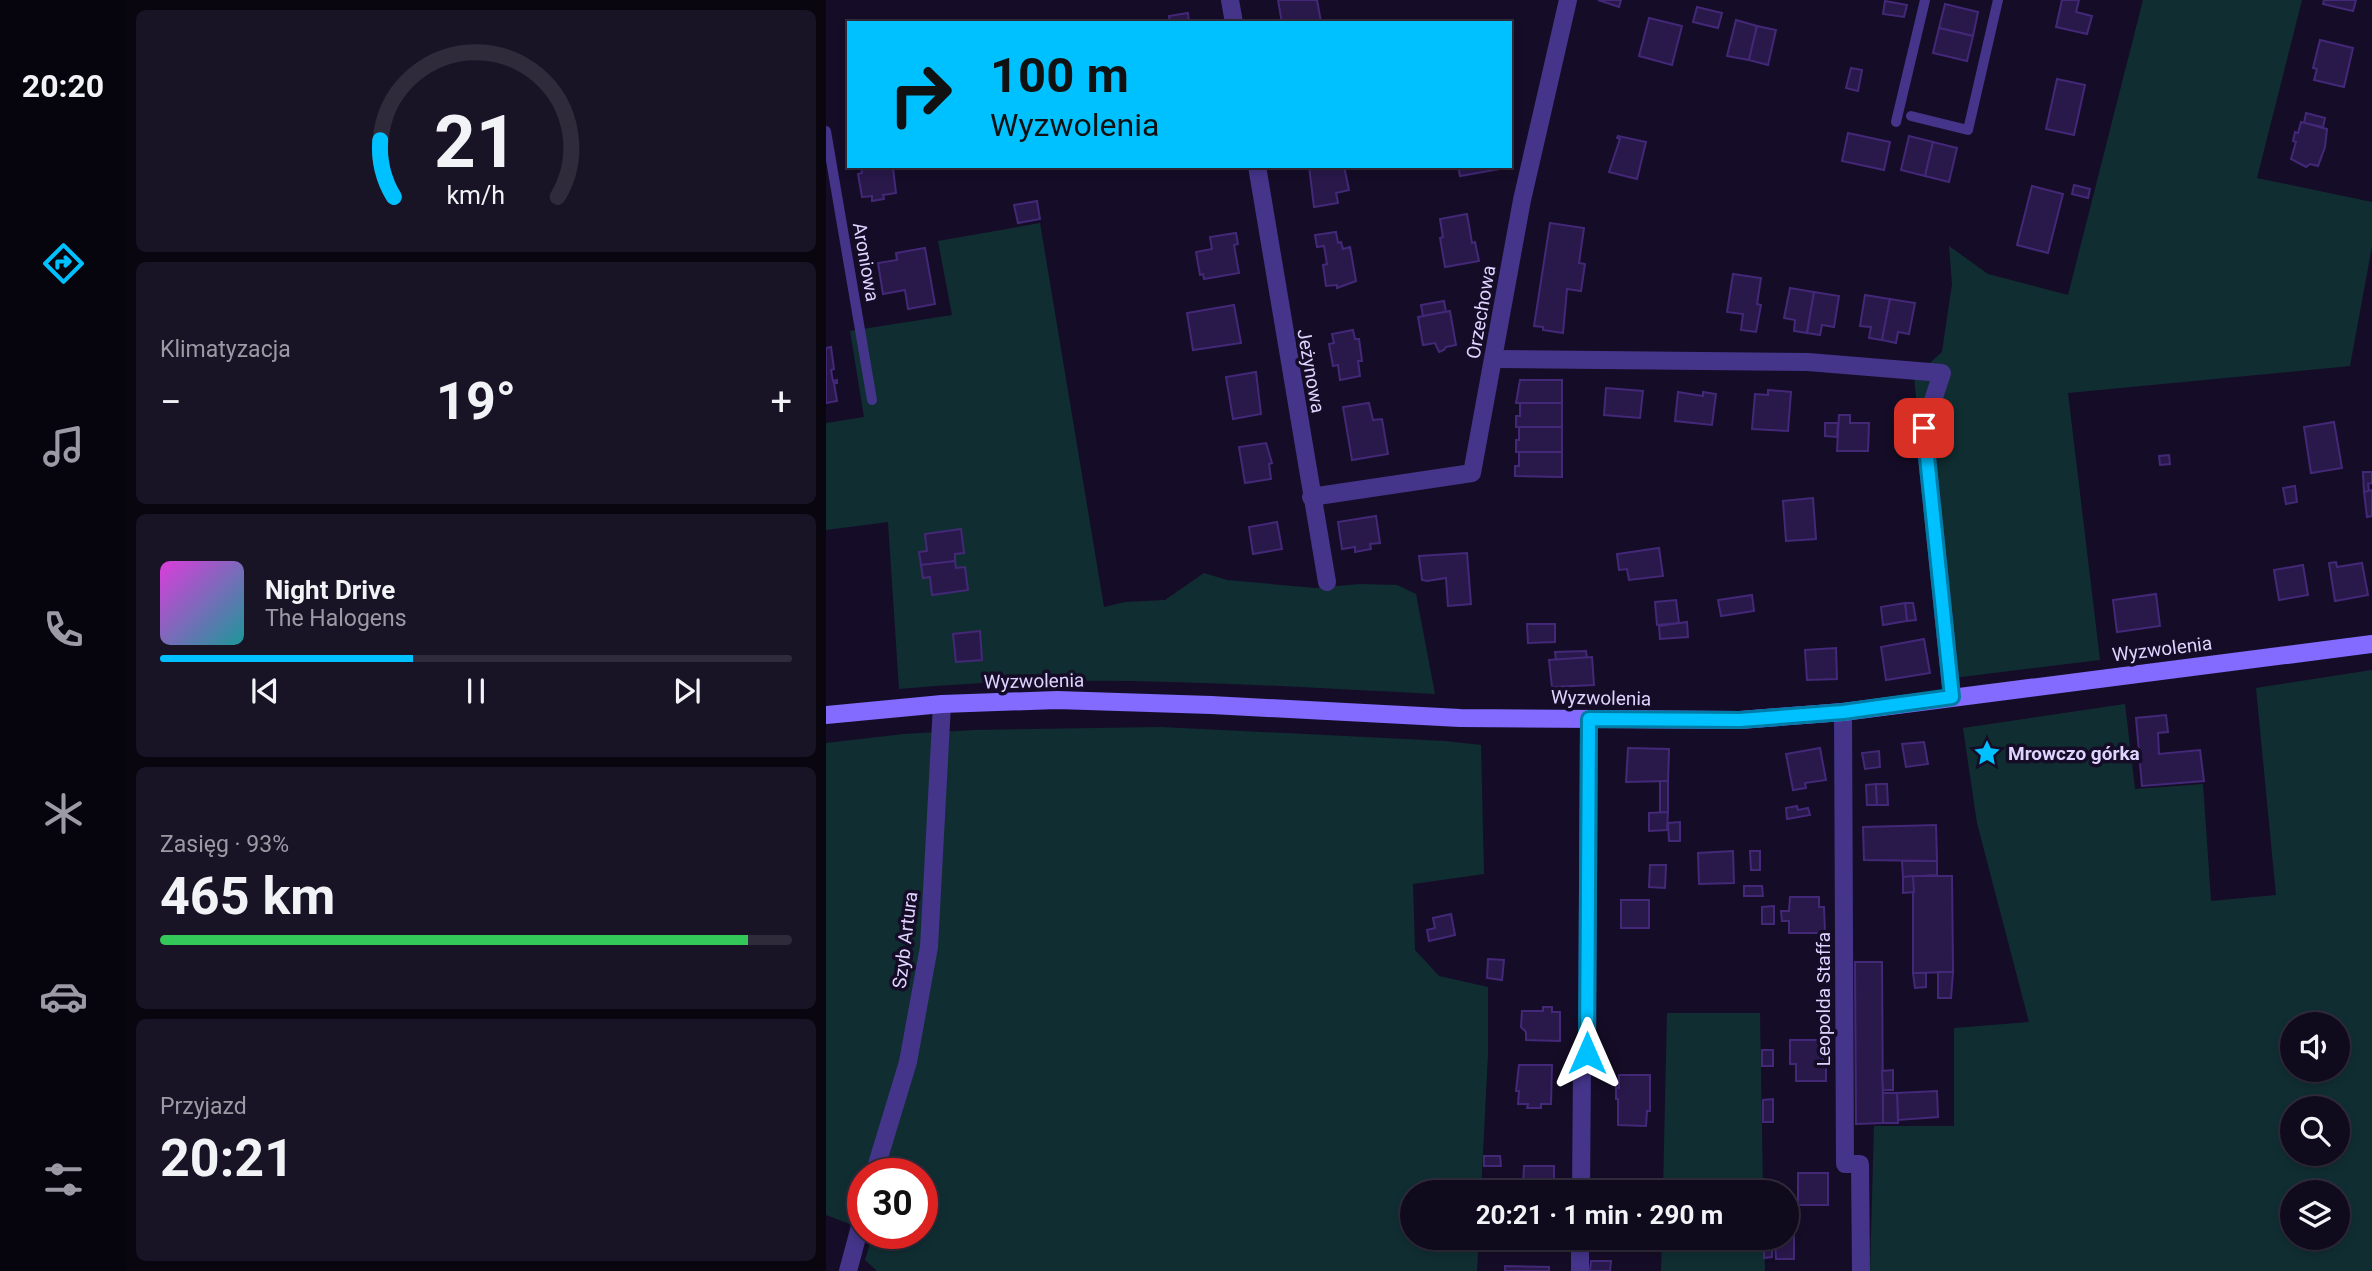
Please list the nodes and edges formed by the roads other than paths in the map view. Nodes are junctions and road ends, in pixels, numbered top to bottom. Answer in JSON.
{"nodes":[{"id":1,"x":1230,"y":0,"type":"edge"},
{"id":2,"x":1568,"y":0,"type":"edge"},
{"id":3,"x":1925,"y":0,"type":"edge"},
{"id":4,"x":1998,"y":0,"type":"edge"},
{"id":5,"x":1234,"y":21,"type":"edge"},
{"id":6,"x":1911,"y":116,"type":"dead end"},
{"id":7,"x":1896,"y":122,"type":"dead end"},
{"id":8,"x":826,"y":131,"type":"edge"},
{"id":9,"x":1257,"y":168,"type":"edge"},
{"id":10,"x":1494,"y":359,"type":"junction"},
{"id":11,"x":872,"y":400,"type":"dead end"},
{"id":12,"x":1311,"y":497,"type":"junction"},
{"id":13,"x":1327,"y":582,"type":"dead end"},
{"id":14,"x":2372,"y":645,"type":"edge"},
{"id":15,"x":1952,"y":697,"type":"junction"},
{"id":16,"x":942,"y":705,"type":"junction"},
{"id":17,"x":1843,"y":712,"type":"junction"},
{"id":18,"x":826,"y":715,"type":"edge"},
{"id":19,"x":1589,"y":719,"type":"junction"},
{"id":20,"x":879,"y":1158,"type":"edge"},
{"id":21,"x":1581,"y":1180,"type":"edge"},
{"id":22,"x":854,"y":1249,"type":"edge"},
{"id":23,"x":1580,"y":1250,"type":"edge"},
{"id":24,"x":848,"y":1271,"type":"edge"},
{"id":25,"x":1580,"y":1271,"type":"edge"},
{"id":26,"x":1861,"y":1271,"type":"edge"}],
"edges":[{"from":1,"to":5,"type":"street"},
{"from":2,"to":10,"type":"street","name":"Orzechowa"},
{"from":3,"to":7,"type":"lane"},
{"from":4,"to":6,"type":"lane"},
{"from":8,"to":11,"type":"lane","name":"Aroniowa"},
{"from":9,"to":12,"type":"street","name":"Jeżynowa"},
{"from":10,"to":12,"type":"street","name":"Orzechowa"},
{"from":10,"to":15,"type":"street"},
{"from":12,"to":13,"type":"street","name":"Jeżynowa"},
{"from":14,"to":15,"type":"street","name":"Wyzwolenia"},
{"from":15,"to":17,"type":"street","name":"Wyzwolenia"},
{"from":16,"to":18,"type":"street","name":"Wyzwolenia"},
{"from":16,"to":19,"type":"street","name":"Wyzwolenia"},
{"from":16,"to":20,"type":"street","name":"Szyb Artura"},
{"from":17,"to":19,"type":"street","name":"Wyzwolenia"},
{"from":17,"to":26,"type":"street","name":"Leopolda Staffa"},
{"from":19,"to":21,"type":"street"},
{"from":22,"to":24,"type":"street"},
{"from":23,"to":25,"type":"street"}]}
